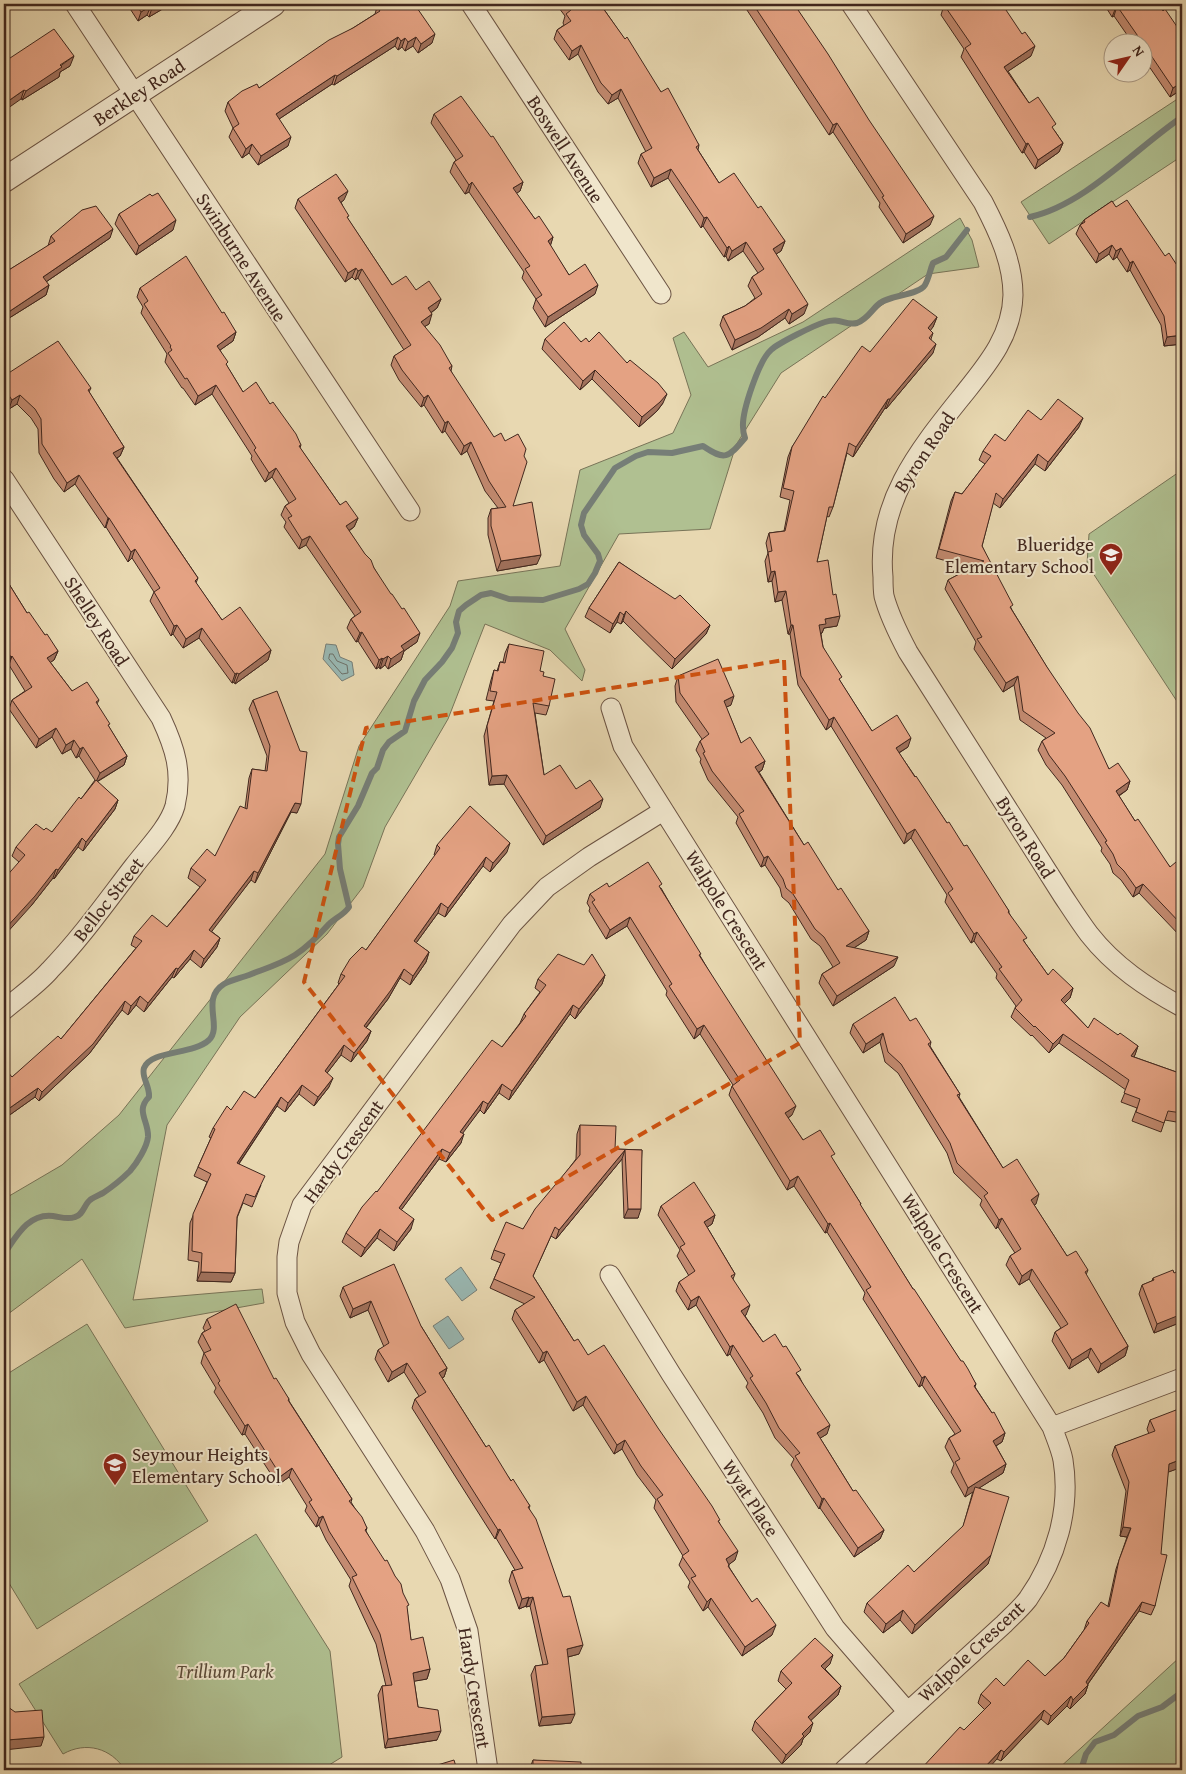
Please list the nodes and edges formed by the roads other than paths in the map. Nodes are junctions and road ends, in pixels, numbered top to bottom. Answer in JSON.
{"nodes":[{"id":1,"x":75,"y":4,"type":"edge"},
{"id":2,"x":273,"y":4,"type":"edge"},
{"id":3,"x":471,"y":4,"type":"edge"},
{"id":4,"x":851,"y":4,"type":"edge"},
{"id":5,"x":134,"y":94,"type":"junction"},
{"id":6,"x":4,"y":180,"type":"edge"},
{"id":7,"x":661,"y":294,"type":"dead end"},
{"id":8,"x":4,"y":479,"type":"edge"},
{"id":9,"x":410,"y":511,"type":"dead end"},
{"id":10,"x":611,"y":708,"type":"dead end"},
{"id":11,"x":179,"y":768,"type":"joint"},
{"id":12,"x":663,"y":810,"type":"junction"},
{"id":13,"x":1182,"y":1007,"type":"edge"},
{"id":14,"x":4,"y":1010,"type":"edge"},
{"id":15,"x":610,"y":1275,"type":"dead end"},
{"id":16,"x":1182,"y":1378,"type":"edge"},
{"id":17,"x":1052,"y":1427,"type":"junction"},
{"id":18,"x":908,"y":1711,"type":"junction"},
{"id":19,"x":488,"y":1770,"type":"edge"},
{"id":20,"x":844,"y":1770,"type":"edge"}],
"edges":[{"from":1,"to":5,"type":"street","name":"Swinburne Avenue"},
{"from":2,"to":5,"type":"street","name":"Berkley Road"},
{"from":3,"to":7,"type":"street","name":"Boswell Avenue"},
{"from":4,"to":13,"type":"street","name":"Byron Road"},
{"from":5,"to":6,"type":"street","name":"Berkley Road"},
{"from":5,"to":9,"type":"street","name":"Swinburne Avenue"},
{"from":8,"to":11,"type":"street","name":"Shelley Road"},
{"from":10,"to":12,"type":"street","name":"Walpole Crescent"},
{"from":11,"to":14,"type":"street","name":"Belloc Street"},
{"from":12,"to":17,"type":"street","name":"Walpole Crescent"},
{"from":12,"to":19,"type":"street","name":"Hardy Crescent"},
{"from":15,"to":18,"type":"street","name":"Wyat Place"},
{"from":16,"to":17,"type":"street"},
{"from":17,"to":18,"type":"street","name":"Walpole Crescent"},
{"from":18,"to":20,"type":"street","name":"Walpole Crescent"}]}
